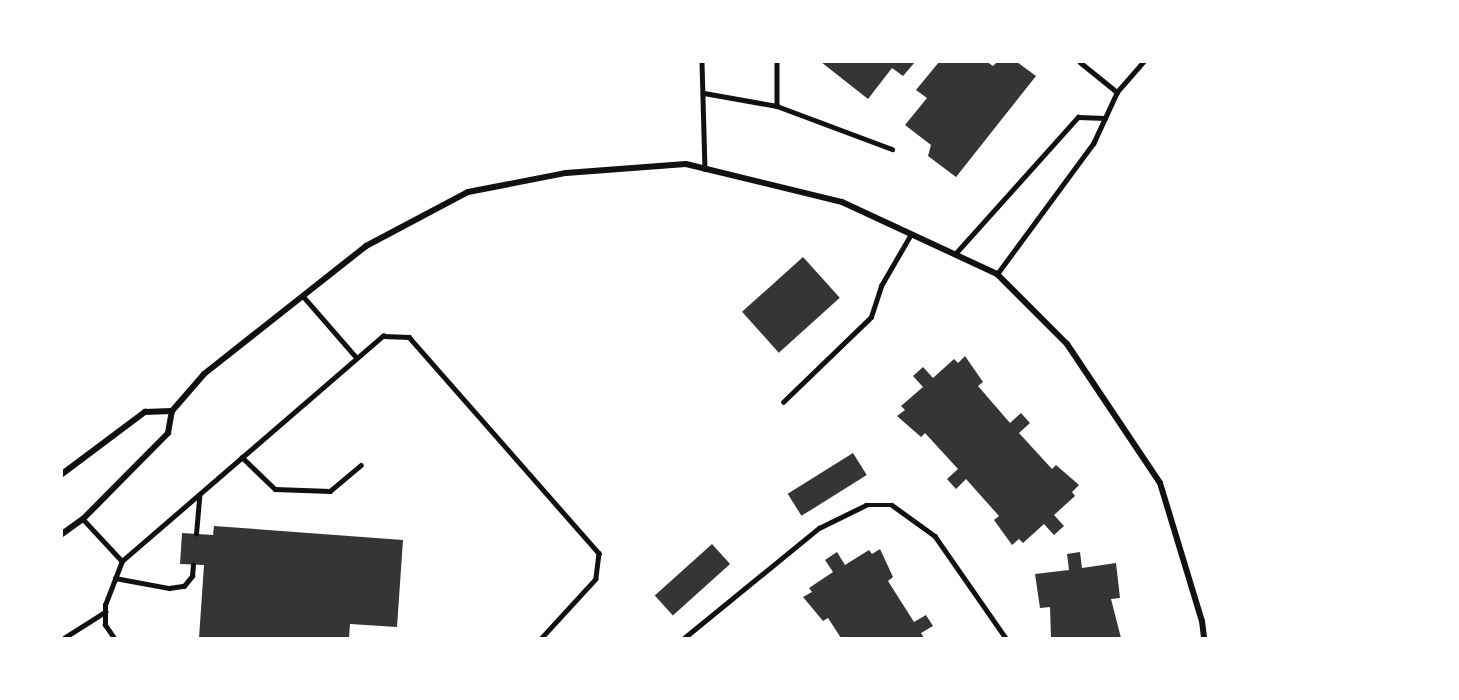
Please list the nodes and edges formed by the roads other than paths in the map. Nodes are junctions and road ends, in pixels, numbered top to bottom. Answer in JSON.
{"nodes":[{"id":1,"x":702,"y":62,"type":"edge"},
{"id":2,"x":777,"y":62,"type":"edge"},
{"id":3,"x":1080,"y":62,"type":"edge"},
{"id":4,"x":1143,"y":62,"type":"edge"},
{"id":5,"x":1117,"y":92,"type":"junction"},
{"id":6,"x":704,"y":93,"type":"junction"},
{"id":7,"x":777,"y":106,"type":"junction"},
{"id":8,"x":1105,"y":118,"type":"junction"},
{"id":9,"x":892,"y":149,"type":"dead end"},
{"id":10,"x":705,"y":169,"type":"junction"},
{"id":11,"x":911,"y":234,"type":"junction"},
{"id":12,"x":955,"y":255,"type":"junction"},
{"id":13,"x":997,"y":274,"type":"junction"},
{"id":14,"x":303,"y":296,"type":"junction"},
{"id":15,"x":356,"y":357,"type":"junction"},
{"id":16,"x":783,"y":402,"type":"dead end"},
{"id":17,"x":172,"y":411,"type":"junction"},
{"id":18,"x":242,"y":457,"type":"junction"},
{"id":19,"x":361,"y":465,"type":"dead end"},
{"id":20,"x":62,"y":474,"type":"edge"},
{"id":21,"x":199,"y":496,"type":"junction"},
{"id":22,"x":83,"y":519,"type":"junction"},
{"id":23,"x":62,"y":534,"type":"edge"},
{"id":24,"x":196,"y":534,"type":"dead end"},
{"id":25,"x":122,"y":561,"type":"junction"},
{"id":26,"x":193,"y":565,"type":"dead end"},
{"id":27,"x":115,"y":578,"type":"junction"},
{"id":28,"x":105,"y":612,"type":"junction"},
{"id":29,"x":64,"y":639,"type":"edge"},
{"id":30,"x":114,"y":639,"type":"edge"},
{"id":31,"x":542,"y":639,"type":"edge"},
{"id":32,"x":684,"y":639,"type":"edge"},
{"id":33,"x":1006,"y":639,"type":"edge"},
{"id":34,"x":1204,"y":639,"type":"edge"}],
"edges":[{"from":1,"to":6,"type":"lane"},
{"from":2,"to":7,"type":"lane"},
{"from":3,"to":5,"type":"lane"},
{"from":4,"to":5,"type":"lane"},
{"from":5,"to":8,"type":"lane"},
{"from":6,"to":7,"type":"lane"},
{"from":6,"to":10,"type":"lane"},
{"from":7,"to":9,"type":"lane"},
{"from":8,"to":12,"type":"lane"},
{"from":8,"to":13,"type":"lane"},
{"from":10,"to":11,"type":"street"},
{"from":10,"to":14,"type":"street"},
{"from":11,"to":12,"type":"street"},
{"from":11,"to":16,"type":"lane"},
{"from":12,"to":13,"type":"street"},
{"from":13,"to":34,"type":"street"},
{"from":14,"to":15,"type":"lane"},
{"from":14,"to":17,"type":"street"},
{"from":15,"to":18,"type":"lane"},
{"from":15,"to":31,"type":"lane"},
{"from":17,"to":20,"type":"street"},
{"from":17,"to":22,"type":"street"},
{"from":18,"to":19,"type":"lane"},
{"from":18,"to":21,"type":"lane"},
{"from":21,"to":24,"type":"lane"},
{"from":21,"to":25,"type":"lane"},
{"from":22,"to":23,"type":"street"},
{"from":22,"to":25,"type":"lane"},
{"from":25,"to":27,"type":"lane"},
{"from":26,"to":27,"type":"lane"},
{"from":27,"to":28,"type":"lane"},
{"from":28,"to":29,"type":"lane"},
{"from":28,"to":30,"type":"lane"},
{"from":32,"to":33,"type":"lane"}]}
